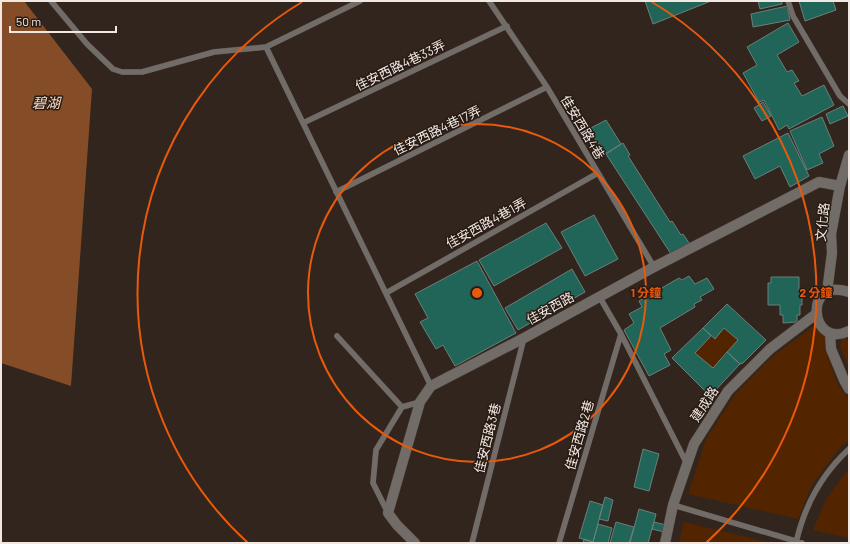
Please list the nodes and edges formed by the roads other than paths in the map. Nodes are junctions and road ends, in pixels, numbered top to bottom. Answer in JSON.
{"nodes":[{"id":1,"x":51,"y":1,"type":"edge"},
{"id":2,"x":360,"y":1,"type":"edge"},
{"id":3,"x":490,"y":1,"type":"edge"},
{"id":4,"x":788,"y":1,"type":"edge"},
{"id":5,"x":506,"y":26,"type":"junction"},
{"id":6,"x":266,"y":47,"type":"junction"},
{"id":7,"x":547,"y":87,"type":"junction"},
{"id":8,"x":849,"y":104,"type":"edge"},
{"id":9,"x":303,"y":123,"type":"junction"},
{"id":10,"x":849,"y":155,"type":"edge"},
{"id":11,"x":598,"y":173,"type":"junction"},
{"id":12,"x":840,"y":186,"type":"junction"},
{"id":13,"x":336,"y":192,"type":"junction"},
{"id":14,"x":654,"y":267,"type":"junction"},
{"id":15,"x":827,"y":292,"type":"junction"},
{"id":16,"x":849,"y":292,"type":"edge"},
{"id":17,"x":386,"y":293,"type":"junction"},
{"id":18,"x":599,"y":296,"type":"junction"},
{"id":19,"x":816,"y":314,"type":"junction"},
{"id":20,"x":849,"y":331,"type":"edge"},
{"id":21,"x":830,"y":333,"type":"junction"},
{"id":22,"x":620,"y":334,"type":"junction"},
{"id":23,"x":337,"y":336,"type":"dead end"},
{"id":24,"x":524,"y":338,"type":"junction"},
{"id":25,"x":431,"y":386,"type":"junction"},
{"id":26,"x":849,"y":389,"type":"edge"},
{"id":27,"x":420,"y":402,"type":"junction"},
{"id":28,"x":402,"y":407,"type":"junction"},
{"id":29,"x":849,"y":449,"type":"edge"},
{"id":30,"x":687,"y":464,"type":"junction"},
{"id":31,"x":673,"y":505,"type":"junction"},
{"id":32,"x":388,"y":513,"type":"junction"},
{"id":33,"x":415,"y":543,"type":"edge"},
{"id":34,"x":472,"y":543,"type":"edge"},
{"id":35,"x":559,"y":543,"type":"edge"},
{"id":36,"x":665,"y":543,"type":"edge"},
{"id":37,"x":798,"y":543,"type":"edge"}],
"edges":[{"from":1,"to":6,"type":"lane"},
{"from":2,"to":6,"type":"lane"},
{"from":3,"to":5,"type":"lane","name":"佳安西路4巷"},
{"from":4,"to":8,"type":"lane"},
{"from":5,"to":7,"type":"lane","name":"佳安西路4巷"},
{"from":5,"to":9,"type":"lane","name":"佳安西路4巷33弄"},
{"from":6,"to":9,"type":"lane"},
{"from":7,"to":11,"type":"lane","name":"佳安西路4巷"},
{"from":7,"to":13,"type":"lane","name":"佳安西路4巷17弄"},
{"from":9,"to":13,"type":"lane"},
{"from":10,"to":12,"type":"street","name":"文化路"},
{"from":11,"to":14,"type":"lane","name":"佳安西路4巷"},
{"from":11,"to":17,"type":"lane","name":"佳安西路4巷1弄"},
{"from":12,"to":14,"type":"street","name":"佳安西路"},
{"from":12,"to":15,"type":"street","name":"文化路"},
{"from":13,"to":17,"type":"lane"},
{"from":14,"to":18,"type":"street","name":"佳安西路"},
{"from":15,"to":16,"type":"street"},
{"from":15,"to":19,"type":"street","name":"文化路"},
{"from":17,"to":25,"type":"lane"},
{"from":18,"to":22,"type":"lane"},
{"from":18,"to":24,"type":"street","name":"佳安西路"},
{"from":19,"to":21,"type":"street"},
{"from":19,"to":30,"type":"street","name":"建成路"},
{"from":20,"to":21,"type":"street"},
{"from":21,"to":26,"type":"street"},
{"from":22,"to":30,"type":"lane"},
{"from":22,"to":35,"type":"lane","name":"佳安西路2巷"},
{"from":23,"to":28,"type":"lane"},
{"from":24,"to":25,"type":"street","name":"佳安西路"},
{"from":24,"to":34,"type":"lane","name":"佳安西路3巷"},
{"from":25,"to":27,"type":"street","name":"佳安西路"},
{"from":27,"to":28,"type":"lane"},
{"from":27,"to":32,"type":"street","name":"佳安西路"},
{"from":28,"to":32,"type":"lane"},
{"from":29,"to":37,"type":"lane"},
{"from":30,"to":31,"type":"street","name":"建成路"},
{"from":31,"to":36,"type":"street","name":"建成路"},
{"from":31,"to":37,"type":"lane"},
{"from":32,"to":33,"type":"street"}]}
